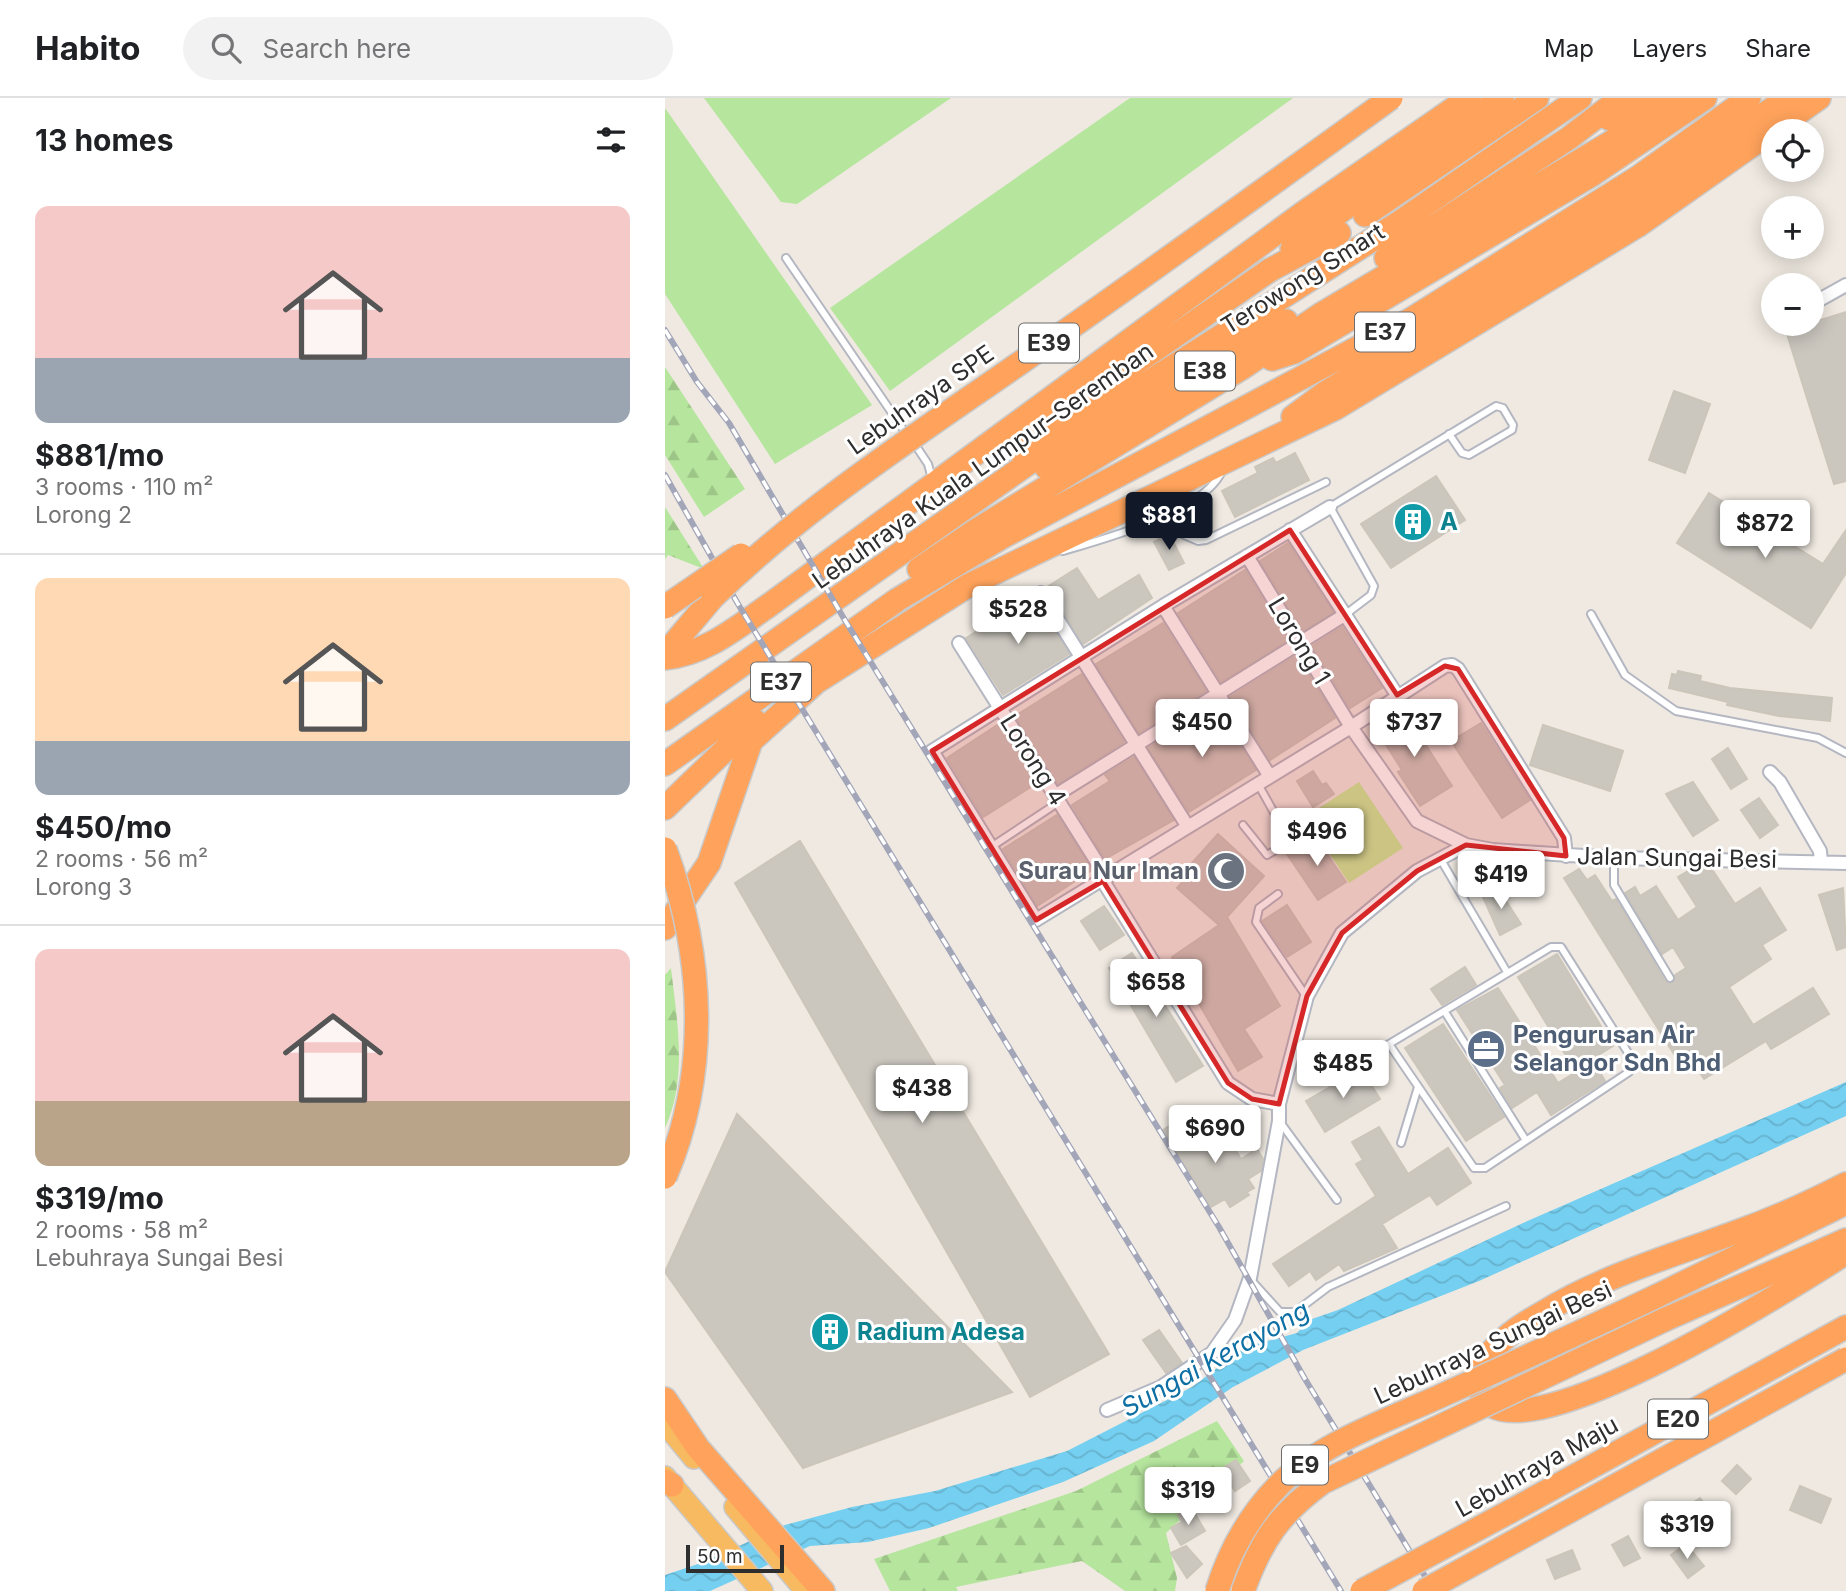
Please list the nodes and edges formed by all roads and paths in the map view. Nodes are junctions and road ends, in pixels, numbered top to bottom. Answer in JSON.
{"nodes":[{"id":1,"x":1375,"y":98,"type":"edge"},
{"id":2,"x":1391,"y":98,"type":"edge"},
{"id":3,"x":1469,"y":98,"type":"edge"},
{"id":4,"x":1502,"y":98,"type":"edge"},
{"id":5,"x":1537,"y":98,"type":"edge"},
{"id":6,"x":1580,"y":98,"type":"edge"},
{"id":7,"x":1621,"y":98,"type":"edge"},
{"id":8,"x":1646,"y":98,"type":"edge"},
{"id":9,"x":1677,"y":98,"type":"edge"},
{"id":10,"x":1705,"y":98,"type":"edge"},
{"id":11,"x":1749,"y":98,"type":"edge"},
{"id":12,"x":1788,"y":98,"type":"edge"},
{"id":13,"x":1819,"y":98,"type":"edge"},
{"id":14,"x":1569,"y":138,"type":"junction"},
{"id":15,"x":1365,"y":215,"type":"dead end"},
{"id":16,"x":1339,"y":233,"type":"dead end"},
{"id":17,"x":786,"y":258,"type":"dead end"},
{"id":18,"x":1271,"y":270,"type":"junction"},
{"id":19,"x":1846,"y":285,"type":"edge"},
{"id":20,"x":1824,"y":297,"type":"edge"},
{"id":21,"x":1242,"y":369,"type":"junction"},
{"id":22,"x":1449,"y":434,"type":"junction"},
{"id":23,"x":1249,"y":448,"type":"junction"},
{"id":24,"x":1227,"y":459,"type":"junction"},
{"id":25,"x":1326,"y":482,"type":"dead end"},
{"id":26,"x":931,"y":488,"type":"junction"},
{"id":27,"x":1330,"y":507,"type":"junction"},
{"id":28,"x":1174,"y":512,"type":"junction"},
{"id":29,"x":952,"y":519,"type":"junction"},
{"id":30,"x":1290,"y":530,"type":"junction"},
{"id":31,"x":1247,"y":556,"type":"junction"},
{"id":32,"x":1050,"y":557,"type":"dead end"},
{"id":33,"x":1039,"y":561,"type":"dead end"},
{"id":34,"x":969,"y":586,"type":"junction"},
{"id":35,"x":1041,"y":593,"type":"dead end"},
{"id":36,"x":713,"y":597,"type":"junction"},
{"id":37,"x":897,"y":600,"type":"junction"},
{"id":38,"x":1163,"y":606,"type":"junction"},
{"id":39,"x":665,"y":607,"type":"edge"},
{"id":40,"x":1346,"y":614,"type":"junction"},
{"id":41,"x":1591,"y":614,"type":"dead end"},
{"id":42,"x":856,"y":629,"type":"junction"},
{"id":43,"x":665,"y":639,"type":"edge"},
{"id":44,"x":1300,"y":642,"type":"junction"},
{"id":45,"x":959,"y":643,"type":"dead end"},
{"id":46,"x":1083,"y":658,"type":"junction"},
{"id":47,"x":666,"y":666,"type":"edge"},
{"id":48,"x":1217,"y":693,"type":"junction"},
{"id":49,"x":1397,"y":695,"type":"junction"},
{"id":50,"x":1002,"y":710,"type":"junction"},
{"id":51,"x":665,"y":719,"type":"edge"},
{"id":52,"x":1351,"y":727,"type":"junction"},
{"id":53,"x":1136,"y":743,"type":"junction"},
{"id":54,"x":1846,"y":753,"type":"edge"},
{"id":55,"x":665,"y":764,"type":"edge"},
{"id":56,"x":1770,"y":772,"type":"dead end"},
{"id":57,"x":1263,"y":779,"type":"junction"},
{"id":58,"x":1057,"y":798,"type":"junction"},
{"id":59,"x":669,"y":807,"type":"edge"},
{"id":60,"x":1243,"y":825,"type":"dead end"},
{"id":61,"x":1188,"y":827,"type":"junction"},
{"id":62,"x":1466,"y":845,"type":"junction"},
{"id":63,"x":991,"y":847,"type":"junction"},
{"id":64,"x":665,"y":849,"type":"edge"},
{"id":65,"x":1566,"y":856,"type":"junction"},
{"id":66,"x":1614,"y":858,"type":"junction"},
{"id":67,"x":1441,"y":860,"type":"junction"},
{"id":68,"x":1821,"y":862,"type":"junction"},
{"id":69,"x":1846,"y":863,"type":"edge"},
{"id":70,"x":1105,"y":879,"type":"junction"},
{"id":71,"x":1278,"y":894,"type":"dead end"},
{"id":72,"x":673,"y":913,"type":"edge"},
{"id":73,"x":665,"y":928,"type":"edge"},
{"id":74,"x":1507,"y":972,"type":"junction"},
{"id":75,"x":1670,"y":978,"type":"dead end"},
{"id":76,"x":1307,"y":996,"type":"junction"},
{"id":77,"x":1445,"y":1012,"type":"junction"},
{"id":78,"x":1389,"y":1044,"type":"junction"},
{"id":79,"x":1338,"y":1076,"type":"dead end"},
{"id":80,"x":1418,"y":1087,"type":"junction"},
{"id":81,"x":1279,"y":1104,"type":"junction"},
{"id":82,"x":1279,"y":1121,"type":"junction"},
{"id":83,"x":1525,"y":1139,"type":"junction"},
{"id":84,"x":1401,"y":1143,"type":"dead end"},
{"id":85,"x":665,"y":1177,"type":"edge"},
{"id":86,"x":1846,"y":1184,"type":"edge"},
{"id":87,"x":1337,"y":1200,"type":"dead end"},
{"id":88,"x":1846,"y":1203,"type":"edge"},
{"id":89,"x":1506,"y":1206,"type":"dead end"},
{"id":90,"x":1846,"y":1240,"type":"edge"},
{"id":91,"x":1846,"y":1254,"type":"edge"},
{"id":92,"x":1250,"y":1278,"type":"junction"},
{"id":93,"x":1846,"y":1327,"type":"edge"},
{"id":94,"x":1846,"y":1359,"type":"edge"},
{"id":95,"x":665,"y":1399,"type":"edge"},
{"id":96,"x":1107,"y":1410,"type":"dead end"},
{"id":97,"x":665,"y":1415,"type":"edge"},
{"id":98,"x":665,"y":1423,"type":"edge"},
{"id":99,"x":698,"y":1448,"type":"junction"},
{"id":100,"x":667,"y":1481,"type":"edge"},
{"id":101,"x":762,"y":1591,"type":"edge"},
{"id":102,"x":806,"y":1591,"type":"edge"},
{"id":103,"x":823,"y":1591,"type":"edge"},
{"id":104,"x":1217,"y":1591,"type":"edge"},
{"id":105,"x":1243,"y":1591,"type":"edge"},
{"id":106,"x":1363,"y":1591,"type":"edge"},
{"id":107,"x":1424,"y":1591,"type":"edge"}],
"edges":[{"from":1,"to":39,"type":"highway","name":"Lebuhraya SPE","number":"E39","bridge":true},
{"from":2,"to":36,"type":"highway","name":"Lebuhraya SPE","number":"E39","bridge":true},
{"from":3,"to":26,"type":"highway"},
{"from":4,"to":18,"type":"highway"},
{"from":5,"to":15,"type":"highway"},
{"from":6,"to":29,"type":"highway","name":"Lebuhraya Kuala Lumpur–Seremban","number":"E37"},
{"from":7,"to":14,"type":"highway","name":"Terowong Smart","number":"E38"},
{"from":8,"to":14,"type":"highway","name":"Terowong Smart","number":"E38"},
{"from":9,"to":21,"type":"highway","name":"Terowong Smart","number":"E38"},
{"from":10,"to":21,"type":"highway","name":"Terowong Smart","number":"E38"},
{"from":11,"to":37,"type":"highway","number":"E37"},
{"from":12,"to":23,"type":"highway"},
{"from":13,"to":23,"type":"highway"},
{"from":14,"to":29,"type":"highway","name":"Terowong Smart","number":"E38"},
{"from":16,"to":18,"type":"highway"},
{"from":17,"to":26,"type":"lane"},
{"from":18,"to":47,"type":"highway"},
{"from":19,"to":20,"type":"street"},
{"from":21,"to":42,"type":"highway","name":"Terowong Smart","number":"E38"},
{"from":22,"to":22,"type":"lane"},
{"from":22,"to":27,"type":"lane"},
{"from":23,"to":24,"type":"highway"},
{"from":24,"to":28,"type":"lane"},
{"from":24,"to":34,"type":"highway"},
{"from":25,"to":28,"type":"lane"},
{"from":26,"to":47,"type":"highway"},
{"from":27,"to":30,"type":"street"},
{"from":27,"to":40,"type":"lane"},
{"from":28,"to":32,"type":"lane"},
{"from":29,"to":51,"type":"highway","name":"Lebuhraya Kuala Lumpur–Seremban","number":"E37"},
{"from":30,"to":31,"type":"street"},
{"from":30,"to":40,"type":"street"},
{"from":31,"to":38,"type":"street"},
{"from":31,"to":44,"type":"street","name":"Lorong 1"},
{"from":33,"to":34,"type":"lane"},
{"from":34,"to":72,"type":"highway"},
{"from":35,"to":46,"type":"street"},
{"from":36,"to":43,"type":"highway","name":"Lebuhraya SPE","number":"E39"},
{"from":36,"to":47,"type":"highway"},
{"from":37,"to":42,"type":"highway","number":"E37"},
{"from":37,"to":59,"type":"highway"},
{"from":38,"to":46,"type":"street"},
{"from":38,"to":48,"type":"street"},
{"from":40,"to":44,"type":"street"},
{"from":40,"to":49,"type":"street"},
{"from":41,"to":54,"type":"lane"},
{"from":42,"to":55,"type":"highway","number":"E37"},
{"from":44,"to":48,"type":"street"},
{"from":44,"to":52,"type":"street","name":"Lorong 1"},
{"from":45,"to":50,"type":"street","name":"Lorong 4"},
{"from":46,"to":50,"type":"street"},
{"from":46,"to":53,"type":"street"},
{"from":48,"to":53,"type":"street"},
{"from":48,"to":57,"type":"street"},
{"from":49,"to":52,"type":"street"},
{"from":49,"to":65,"type":"street"},
{"from":50,"to":58,"type":"street","name":"Lorong 4"},
{"from":50,"to":63,"type":"street"},
{"from":52,"to":57,"type":"street"},
{"from":52,"to":62,"type":"street","name":"Jalan Sungai Besi"},
{"from":53,"to":58,"type":"street"},
{"from":53,"to":61,"type":"street"},
{"from":56,"to":68,"type":"street"},
{"from":57,"to":60,"type":"lane"},
{"from":57,"to":61,"type":"street"},
{"from":58,"to":63,"type":"lane"},
{"from":58,"to":70,"type":"street","name":"Lorong 4"},
{"from":61,"to":70,"type":"street"},
{"from":62,"to":65,"type":"street","name":"Jalan Sungai Besi"},
{"from":62,"to":67,"type":"street"},
{"from":63,"to":70,"type":"street"},
{"from":64,"to":85,"type":"highway","bridge":true},
{"from":65,"to":66,"type":"street","name":"Jalan Sungai Besi"},
{"from":66,"to":68,"type":"street","name":"Jalan Sungai Besi"},
{"from":66,"to":75,"type":"lane"},
{"from":67,"to":74,"type":"lane"},
{"from":67,"to":76,"type":"street"},
{"from":68,"to":69,"type":"street","name":"Jalan Sungai Besi"},
{"from":70,"to":81,"type":"street","name":"Lorong 4"},
{"from":71,"to":76,"type":"lane"},
{"from":72,"to":73,"type":"highway"},
{"from":74,"to":77,"type":"lane"},
{"from":74,"to":83,"type":"lane"},
{"from":76,"to":81,"type":"street"},
{"from":77,"to":78,"type":"lane"},
{"from":77,"to":83,"type":"lane"},
{"from":78,"to":79,"type":"lane"},
{"from":78,"to":80,"type":"lane"},
{"from":80,"to":83,"type":"lane"},
{"from":80,"to":84,"type":"lane"},
{"from":81,"to":82,"type":"street"},
{"from":82,"to":87,"type":"lane"},
{"from":82,"to":92,"type":"street"},
{"from":86,"to":91,"type":"highway"},
{"from":88,"to":104,"type":"highway","name":"Lebuhraya Sungai Besi","number":"E9","bridge":true},
{"from":89,"to":92,"type":"lane"},
{"from":90,"to":105,"type":"highway","name":"Lebuhraya Sungai Besi","number":"E9","bridge":true},
{"from":92,"to":96,"type":"street"},
{"from":93,"to":106,"type":"highway","name":"Lebuhraya Maju","number":"E20","bridge":true},
{"from":94,"to":107,"type":"highway","number":"E20","bridge":true},
{"from":95,"to":99,"type":"highway"},
{"from":97,"to":99,"type":"highway"},
{"from":98,"to":102,"type":"highway"},
{"from":99,"to":103,"type":"highway"},
{"from":100,"to":101,"type":"highway"}]}
